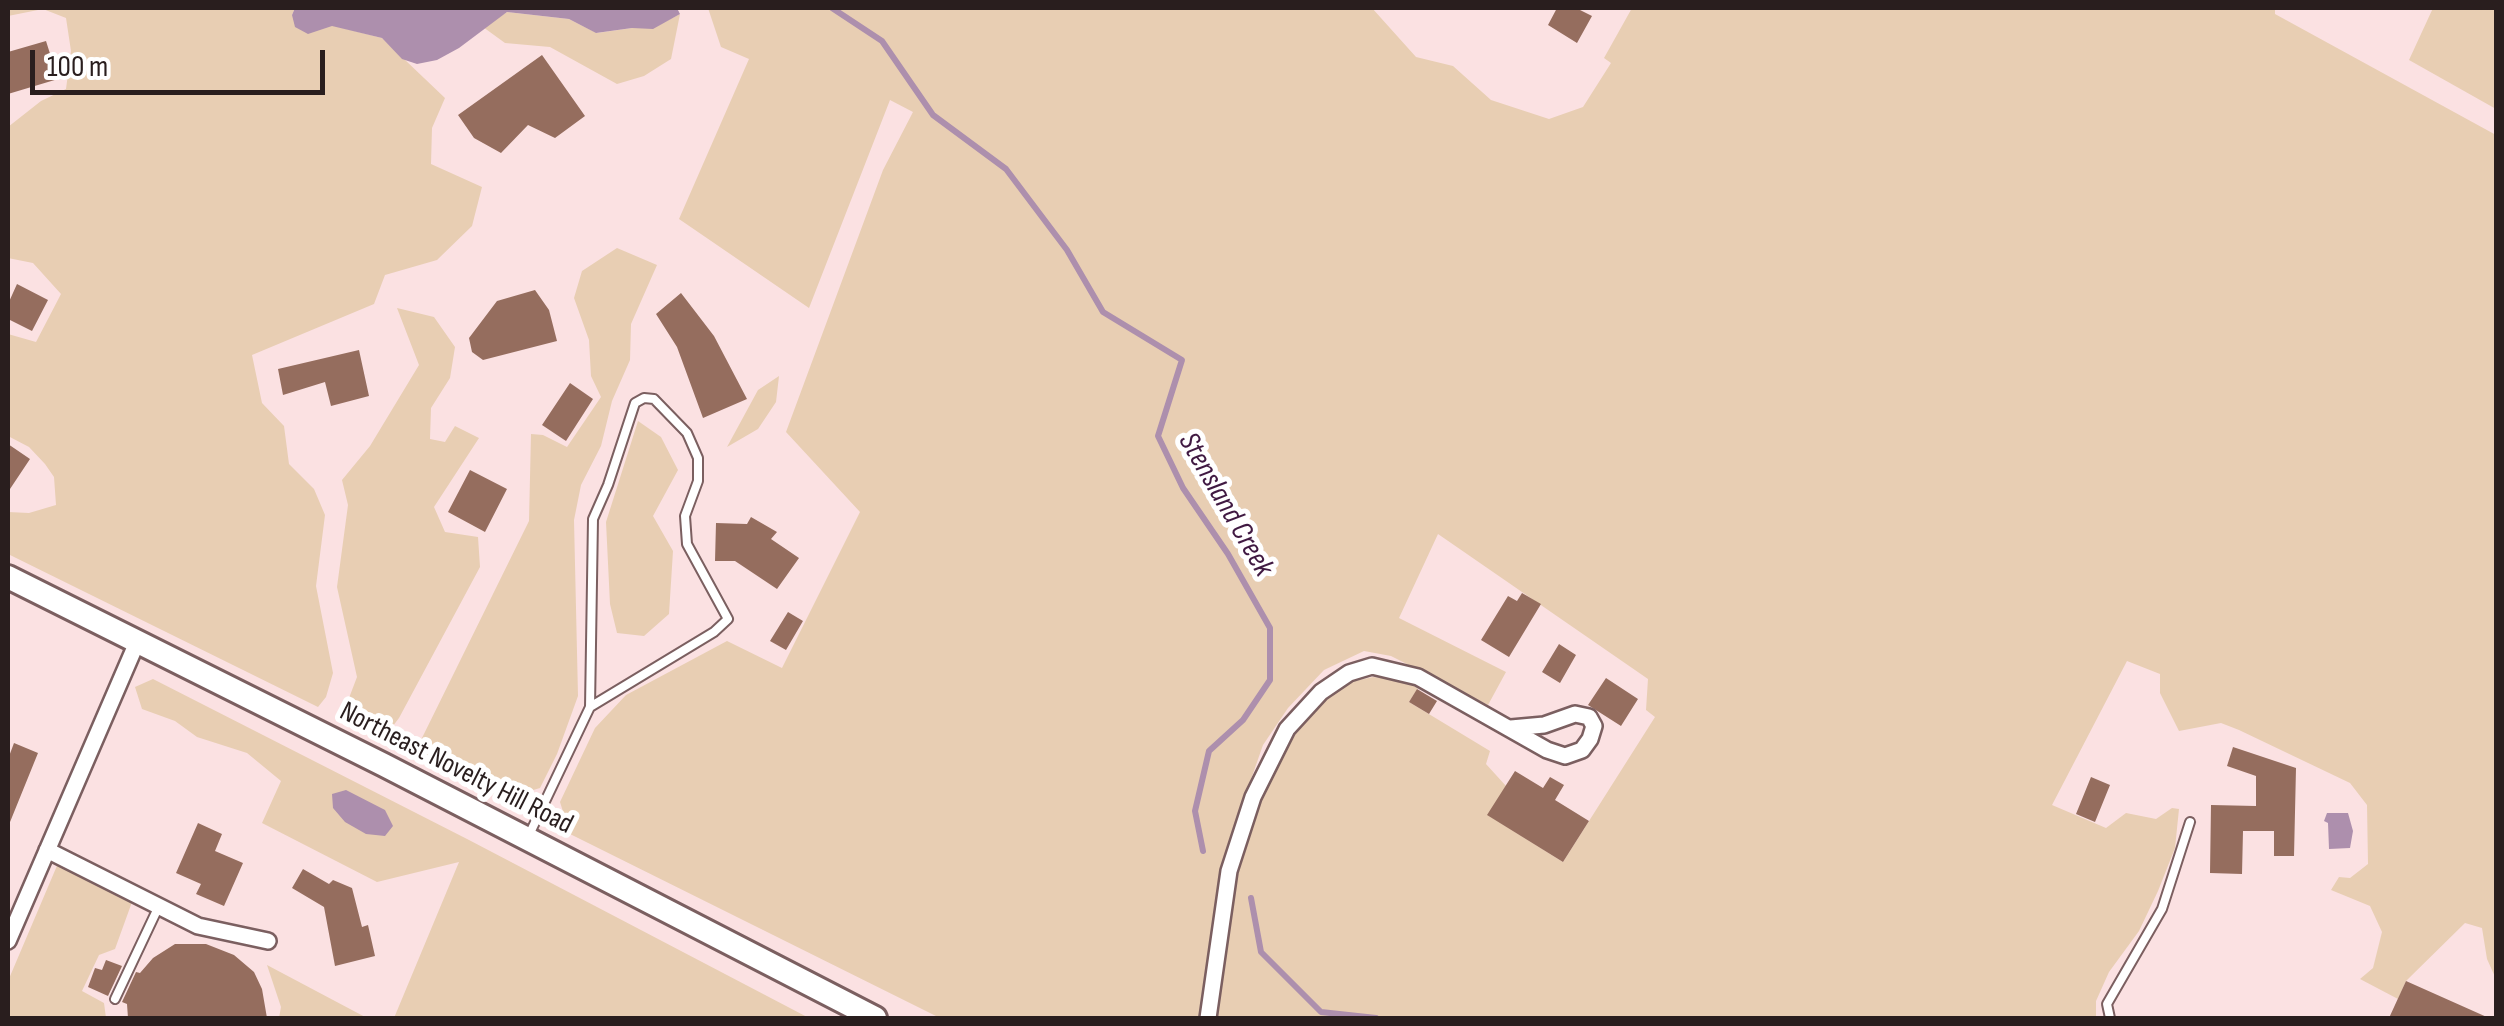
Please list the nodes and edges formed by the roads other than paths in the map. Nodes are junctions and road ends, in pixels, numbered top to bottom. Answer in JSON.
{"nodes":[{"id":1,"x":8,"y":577,"type":"edge"},
{"id":2,"x":138,"y":640,"type":"junction"},
{"id":3,"x":590,"y":707,"type":"junction"},
{"id":4,"x":1511,"y":728,"type":"junction"},
{"id":5,"x":2190,"y":822,"type":"dead end"},
{"id":6,"x":527,"y":838,"type":"junction"},
{"id":7,"x":47,"y":850,"type":"junction"},
{"id":8,"x":158,"y":906,"type":"junction"},
{"id":9,"x":8,"y":941,"type":"edge"},
{"id":10,"x":268,"y":941,"type":"dead end"},
{"id":11,"x":115,"y":999,"type":"dead end"},
{"id":12,"x":876,"y":1018,"type":"edge"},
{"id":13,"x":1208,"y":1018,"type":"edge"},
{"id":14,"x":2110,"y":1018,"type":"edge"}],
"edges":[{"from":1,"to":2,"type":"main road","name":"Northeast Novelty Hill Road"},
{"from":2,"to":6,"type":"main road","name":"Northeast Novelty Hill Road"},
{"from":2,"to":7,"type":"street"},
{"from":3,"to":3,"type":"lane"},
{"from":3,"to":6,"type":"lane"},
{"from":4,"to":4,"type":"street"},
{"from":4,"to":13,"type":"street"},
{"from":5,"to":14,"type":"lane"},
{"from":6,"to":12,"type":"main road","name":"Northeast Novelty Hill Road"},
{"from":7,"to":8,"type":"street"},
{"from":7,"to":9,"type":"street"},
{"from":8,"to":10,"type":"street"},
{"from":8,"to":11,"type":"lane"}]}
